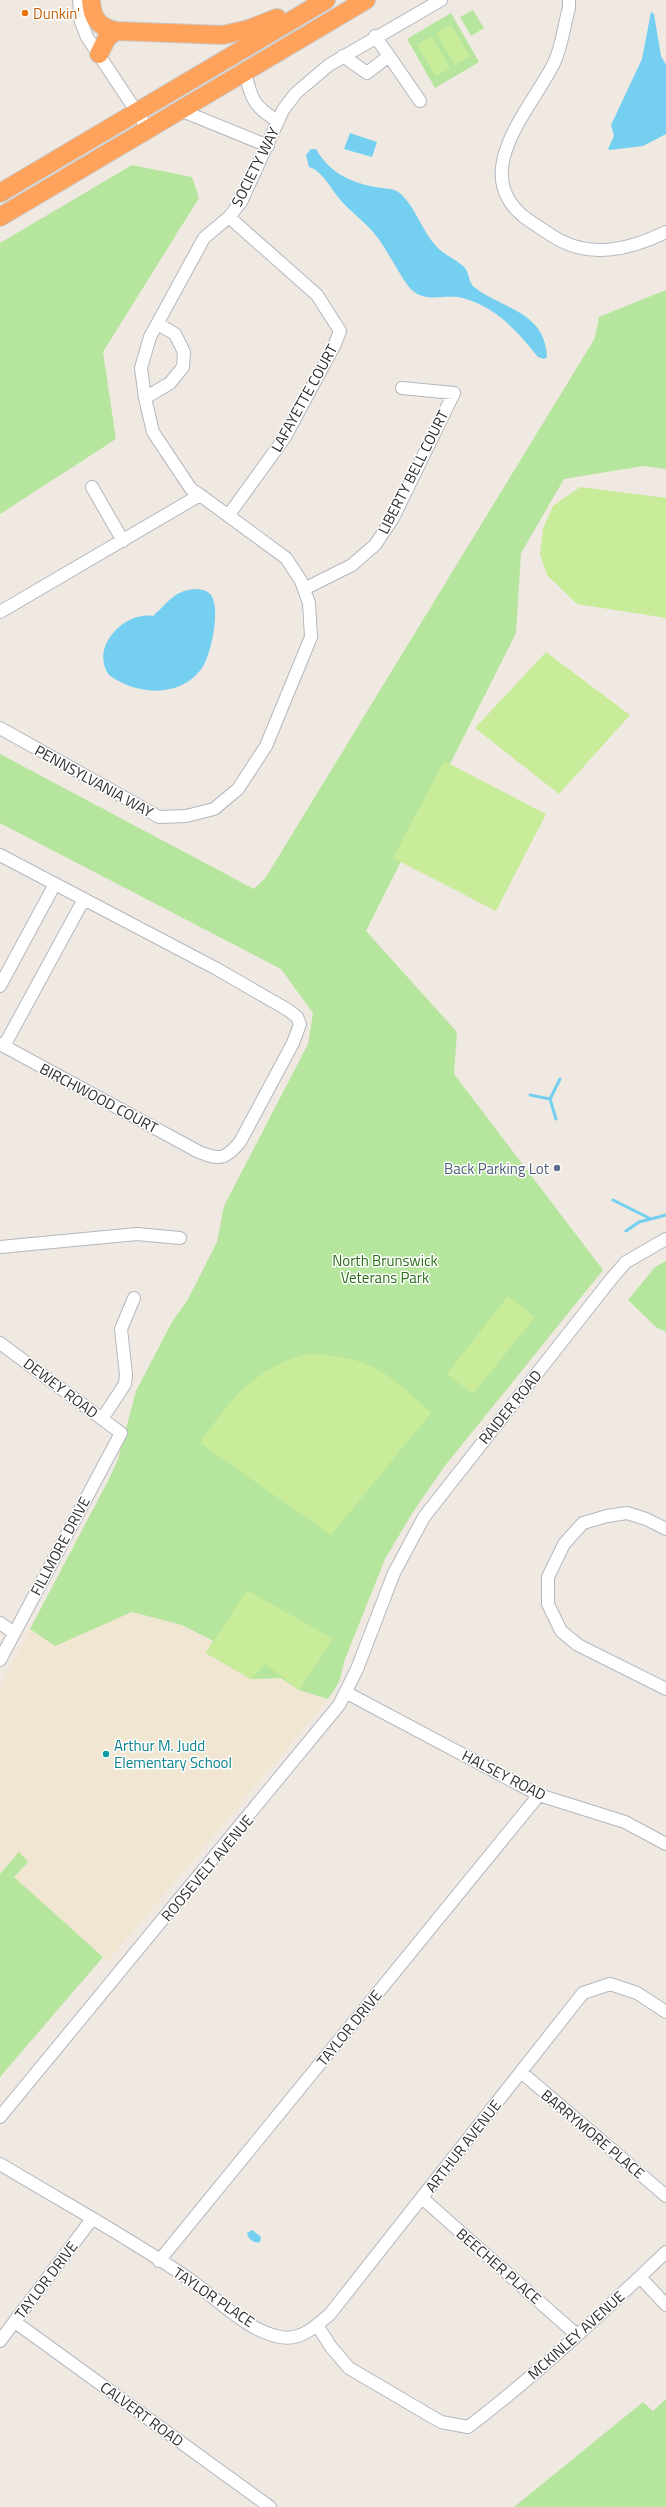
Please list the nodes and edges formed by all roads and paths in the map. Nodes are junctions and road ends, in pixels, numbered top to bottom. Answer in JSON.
{"nodes":[{"id":1,"x":79,"y":0,"type":"edge"},
{"id":2,"x":91,"y":0,"type":"edge"},
{"id":3,"x":322,"y":0,"type":"edge"},
{"id":4,"x":326,"y":0,"type":"edge"},
{"id":5,"x":366,"y":0,"type":"edge"},
{"id":6,"x":441,"y":0,"type":"edge"},
{"id":7,"x":569,"y":0,"type":"edge"},
{"id":8,"x":116,"y":31,"type":"junction"},
{"id":9,"x":375,"y":36,"type":"junction"},
{"id":10,"x":99,"y":54,"type":"junction"},
{"id":11,"x":343,"y":56,"type":"junction"},
{"id":12,"x":390,"y":56,"type":"junction"},
{"id":13,"x":245,"y":72,"type":"junction"},
{"id":14,"x":420,"y":101,"type":"dead end"},
{"id":15,"x":180,"y":110,"type":"junction"},
{"id":16,"x":138,"y":112,"type":"junction"},
{"id":17,"x":278,"y":121,"type":"junction"},
{"id":18,"x":148,"y":129,"type":"junction"},
{"id":19,"x":268,"y":146,"type":"junction"},
{"id":20,"x":0,"y":194,"type":"edge"},
{"id":21,"x":0,"y":217,"type":"edge"},
{"id":22,"x":229,"y":217,"type":"junction"},
{"id":23,"x":666,"y":232,"type":"edge"},
{"id":24,"x":158,"y":324,"type":"junction"},
{"id":25,"x":402,"y":388,"type":"dead end"},
{"id":26,"x":145,"y":398,"type":"junction"},
{"id":27,"x":92,"y":487,"type":"dead end"},
{"id":28,"x":200,"y":495,"type":"junction"},
{"id":29,"x":228,"y":516,"type":"junction"},
{"id":30,"x":123,"y":540,"type":"junction"},
{"id":31,"x":304,"y":589,"type":"junction"},
{"id":32,"x":0,"y":612,"type":"edge"},
{"id":33,"x":0,"y":728,"type":"edge"},
{"id":34,"x":0,"y":855,"type":"edge"},
{"id":35,"x":55,"y":884,"type":"junction"},
{"id":36,"x":84,"y":899,"type":"junction"},
{"id":37,"x":0,"y":986,"type":"edge"},
{"id":38,"x":2,"y":1045,"type":"edge"},
{"id":39,"x":180,"y":1238,"type":"dead end"},
{"id":40,"x":666,"y":1239,"type":"edge"},
{"id":41,"x":0,"y":1247,"type":"edge"},
{"id":42,"x":134,"y":1298,"type":"dead end"},
{"id":43,"x":0,"y":1343,"type":"edge"},
{"id":44,"x":102,"y":1419,"type":"junction"},
{"id":45,"x":121,"y":1433,"type":"joint"},
{"id":46,"x":666,"y":1529,"type":"edge"},
{"id":47,"x":383,"y":1600,"type":"joint"},
{"id":48,"x":0,"y":1623,"type":"edge"},
{"id":49,"x":14,"y":1633,"type":"junction"},
{"id":50,"x":0,"y":1660,"type":"edge"},
{"id":51,"x":666,"y":1688,"type":"edge"},
{"id":52,"x":347,"y":1693,"type":"junction"},
{"id":53,"x":539,"y":1795,"type":"junction"},
{"id":54,"x":666,"y":1844,"type":"edge"},
{"id":55,"x":666,"y":2012,"type":"edge"},
{"id":56,"x":521,"y":2072,"type":"junction"},
{"id":57,"x":0,"y":2117,"type":"edge"},
{"id":58,"x":0,"y":2164,"type":"edge"},
{"id":59,"x":666,"y":2196,"type":"edge"},
{"id":60,"x":422,"y":2198,"type":"junction"},
{"id":61,"x":92,"y":2219,"type":"junction"},
{"id":62,"x":666,"y":2252,"type":"edge"},
{"id":63,"x":159,"y":2261,"type":"junction"},
{"id":64,"x":640,"y":2277,"type":"junction"},
{"id":65,"x":666,"y":2305,"type":"edge"},
{"id":66,"x":15,"y":2322,"type":"junction"},
{"id":67,"x":317,"y":2325,"type":"junction"},
{"id":68,"x":577,"y":2335,"type":"junction"},
{"id":69,"x":0,"y":2341,"type":"edge"},
{"id":70,"x":270,"y":2507,"type":"edge"}],
"edges":[{"from":1,"to":10,"type":"street"},
{"from":2,"to":8,"type":"highway"},
{"from":3,"to":8,"type":"highway"},
{"from":4,"to":16,"type":"highway"},
{"from":5,"to":13,"type":"highway"},
{"from":6,"to":9,"type":"street","name":"SOCIETY WAY"},
{"from":7,"to":23,"type":"street"},
{"from":8,"to":10,"type":"highway"},
{"from":9,"to":11,"type":"street","name":"SOCIETY WAY"},
{"from":9,"to":12,"type":"street"},
{"from":10,"to":16,"type":"street"},
{"from":11,"to":12,"type":"street"},
{"from":11,"to":17,"type":"street","name":"SOCIETY WAY"},
{"from":12,"to":14,"type":"street"},
{"from":13,"to":15,"type":"highway"},
{"from":13,"to":17,"type":"street"},
{"from":15,"to":18,"type":"highway"},
{"from":15,"to":19,"type":"street"},
{"from":16,"to":18,"type":"street"},
{"from":16,"to":20,"type":"highway"},
{"from":17,"to":19,"type":"street","name":"SOCIETY WAY"},
{"from":18,"to":21,"type":"highway"},
{"from":19,"to":22,"type":"street","name":"SOCIETY WAY"},
{"from":22,"to":24,"type":"street","name":"SOCIETY WAY"},
{"from":22,"to":29,"type":"street","name":"LAFAYETTE COURT"},
{"from":24,"to":26,"type":"street","name":"SOCIETY WAY"},
{"from":24,"to":26,"type":"street"},
{"from":25,"to":31,"type":"street","name":"LIBERTY BELL COURT"},
{"from":26,"to":28,"type":"street","name":"SOCIETY WAY"},
{"from":27,"to":30,"type":"street"},
{"from":28,"to":29,"type":"street","name":"PENNSYLVANIA WAY"},
{"from":28,"to":30,"type":"street"},
{"from":29,"to":31,"type":"street","name":"PENNSYLVANIA WAY"},
{"from":30,"to":32,"type":"street"},
{"from":31,"to":33,"type":"street","name":"PENNSYLVANIA WAY"},
{"from":34,"to":35,"type":"street","name":"BIRCHWOOD COURT"},
{"from":35,"to":36,"type":"street","name":"BIRCHWOOD COURT"},
{"from":35,"to":37,"type":"street"},
{"from":36,"to":38,"type":"street"},
{"from":36,"to":38,"type":"street","name":"BIRCHWOOD COURT"},
{"from":39,"to":41,"type":"street"},
{"from":40,"to":47,"type":"street","name":"RAIDER ROAD"},
{"from":42,"to":44,"type":"street"},
{"from":43,"to":44,"type":"street","name":"DEWEY ROAD"},
{"from":44,"to":45,"type":"street","name":"DEWEY ROAD"},
{"from":45,"to":49,"type":"street","name":"FILLMORE DRIVE"},
{"from":46,"to":51,"type":"street"},
{"from":47,"to":52,"type":"street","name":"ROOSEVELT AVENUE"},
{"from":48,"to":49,"type":"street"},
{"from":49,"to":50,"type":"street","name":"FILLMORE DRIVE"},
{"from":52,"to":53,"type":"street","name":"HALSEY ROAD"},
{"from":52,"to":57,"type":"street","name":"ROOSEVELT AVENUE"},
{"from":53,"to":54,"type":"street","name":"HALSEY ROAD"},
{"from":53,"to":63,"type":"street","name":"TAYLOR DRIVE"},
{"from":55,"to":56,"type":"street","name":"ARTHUR AVENUE"},
{"from":56,"to":59,"type":"street","name":"BARRYMORE PLACE"},
{"from":56,"to":60,"type":"street","name":"ARTHUR AVENUE"},
{"from":58,"to":61,"type":"street","name":"TAYLOR PLACE"},
{"from":60,"to":67,"type":"street","name":"ARTHUR AVENUE"},
{"from":60,"to":68,"type":"street","name":"BEECHER PLACE"},
{"from":61,"to":63,"type":"street","name":"TAYLOR PLACE"},
{"from":61,"to":66,"type":"street","name":"TAYLOR DRIVE"},
{"from":62,"to":64,"type":"street","name":"MCKINLEY AVENUE"},
{"from":63,"to":67,"type":"street","name":"TAYLOR PLACE"},
{"from":64,"to":65,"type":"street"},
{"from":64,"to":68,"type":"street","name":"MCKINLEY AVENUE"},
{"from":66,"to":69,"type":"street","name":"TAYLOR DRIVE"},
{"from":66,"to":70,"type":"street","name":"CALVERT ROAD"},
{"from":67,"to":68,"type":"street","name":"MCKINLEY AVENUE"}]}
